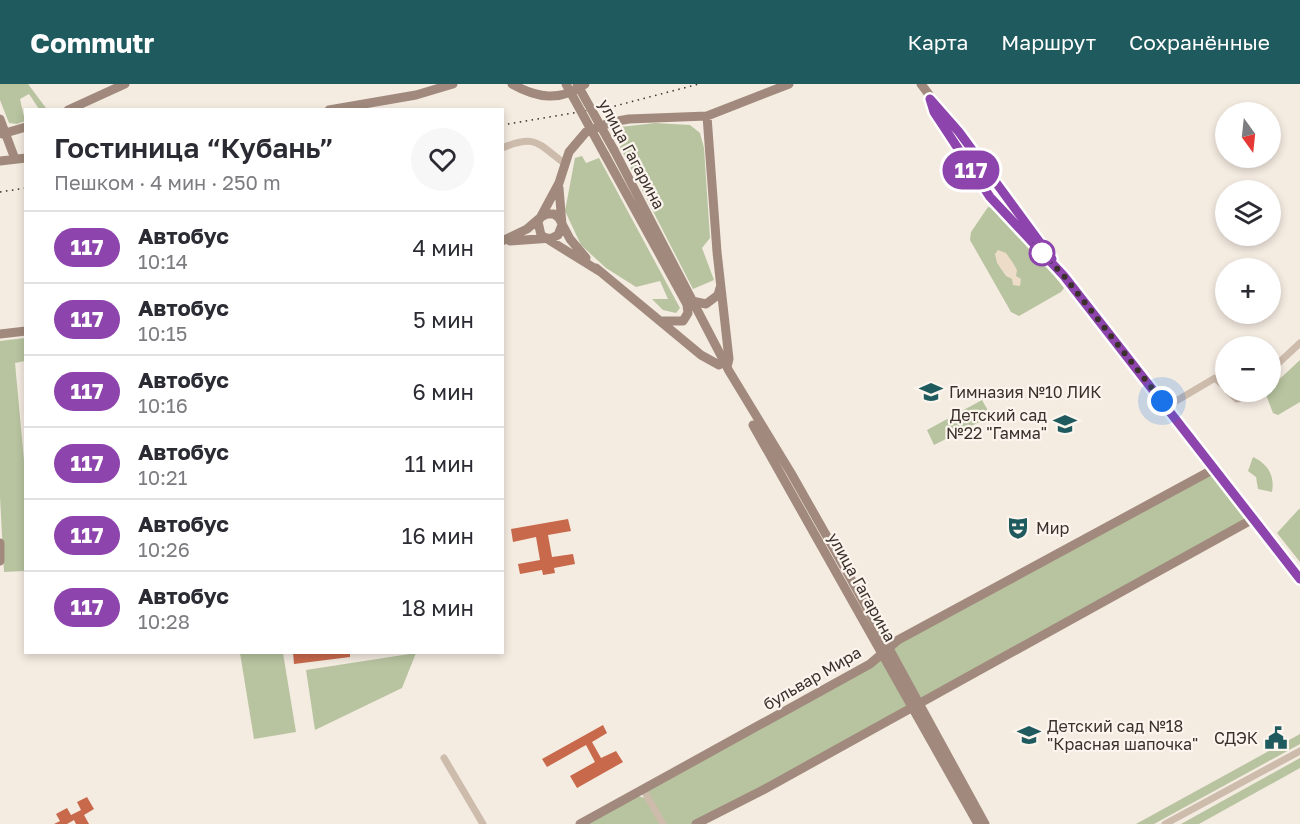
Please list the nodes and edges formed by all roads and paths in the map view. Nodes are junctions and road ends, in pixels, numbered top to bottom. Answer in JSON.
{"nodes":[{"id":1,"x":126,"y":84,"type":"edge"},
{"id":2,"x":453,"y":84,"type":"edge"},
{"id":3,"x":512,"y":84,"type":"edge"},
{"id":4,"x":566,"y":84,"type":"edge"},
{"id":5,"x":577,"y":84,"type":"edge"},
{"id":6,"x":585,"y":84,"type":"edge"},
{"id":7,"x":789,"y":84,"type":"edge"},
{"id":8,"x":921,"y":84,"type":"edge"},
{"id":9,"x":72,"y":108,"type":"edge"},
{"id":10,"x":341,"y":108,"type":"edge"},
{"id":11,"x":707,"y":116,"type":"junction"},
{"id":12,"x":0,"y":119,"type":"edge"},
{"id":13,"x":24,"y":128,"type":"edge"},
{"id":14,"x":3,"y":134,"type":"edge"},
{"id":15,"x":504,"y":147,"type":"edge"},
{"id":16,"x":609,"y":152,"type":"junction"},
{"id":17,"x":24,"y":158,"type":"edge"},
{"id":18,"x":15,"y":159,"type":"junction"},
{"id":19,"x":0,"y":161,"type":"edge"},
{"id":20,"x":564,"y":164,"type":"junction"},
{"id":21,"x":559,"y":183,"type":"junction"},
{"id":22,"x":541,"y":217,"type":"junction"},
{"id":23,"x":562,"y":225,"type":"junction"},
{"id":24,"x":547,"y":238,"type":"junction"},
{"id":25,"x":504,"y":241,"type":"edge"},
{"id":26,"x":504,"y":242,"type":"edge"},
{"id":27,"x":598,"y":270,"type":"junction"},
{"id":28,"x":721,"y":285,"type":"junction"},
{"id":29,"x":689,"y":303,"type":"junction"},
{"id":30,"x":663,"y":321,"type":"junction"},
{"id":31,"x":24,"y":331,"type":"edge"},
{"id":32,"x":0,"y":334,"type":"edge"},
{"id":33,"x":1300,"y":343,"type":"edge"},
{"id":34,"x":1281,"y":361,"type":"edge"},
{"id":35,"x":723,"y":366,"type":"junction"},
{"id":36,"x":1215,"y":378,"type":"edge"},
{"id":37,"x":1166,"y":407,"type":"junction"},
{"id":38,"x":1214,"y":469,"type":"junction"},
{"id":39,"x":1253,"y":519,"type":"junction"},
{"id":40,"x":0,"y":543,"type":"edge"},
{"id":41,"x":0,"y":561,"type":"edge"},
{"id":42,"x":1300,"y":579,"type":"edge"},
{"id":43,"x":886,"y":649,"type":"junction"},
{"id":44,"x":916,"y":705,"type":"junction"},
{"id":45,"x":1300,"y":751,"type":"edge"},
{"id":46,"x":444,"y":758,"type":"dead end"},
{"id":47,"x":643,"y":789,"type":"junction"},
{"id":48,"x":483,"y":824,"type":"edge"},
{"id":49,"x":580,"y":824,"type":"edge"},
{"id":50,"x":663,"y":824,"type":"edge"},
{"id":51,"x":696,"y":824,"type":"edge"},
{"id":52,"x":978,"y":824,"type":"edge"},
{"id":53,"x":985,"y":824,"type":"edge"},
{"id":54,"x":1165,"y":824,"type":"edge"}],
"edges":[{"from":1,"to":9,"type":"main road"},
{"from":2,"to":10,"type":"main road"},
{"from":3,"to":6,"type":"main road"},
{"from":4,"to":16,"type":"main road","name":"улица Гагарина","bridge":true},
{"from":5,"to":16,"type":"main road","name":"улица Гагарина","bridge":true},
{"from":7,"to":11,"type":"main road"},
{"from":8,"to":37,"type":"main road"},
{"from":11,"to":20,"type":"main road"},
{"from":11,"to":28,"type":"main road"},
{"from":12,"to":14,"type":"main road"},
{"from":13,"to":14,"type":"main road"},
{"from":14,"to":18,"type":"main road"},
{"from":15,"to":20,"type":"street"},
{"from":16,"to":29,"type":"main road","name":"улица Гагарина"},
{"from":17,"to":18,"type":"main road"},
{"from":18,"to":19,"type":"main road"},
{"from":20,"to":21,"type":"main road"},
{"from":21,"to":22,"type":"main road"},
{"from":21,"to":23,"type":"main road"},
{"from":22,"to":23,"type":"main road"},
{"from":22,"to":24,"type":"main road"},
{"from":22,"to":25,"type":"main road"},
{"from":23,"to":24,"type":"main road"},
{"from":23,"to":27,"type":"main road","name":"улица Гагарина"},
{"from":24,"to":26,"type":"main road"},
{"from":24,"to":27,"type":"main road","name":"улица Гагарина"},
{"from":27,"to":30,"type":"main road","name":"улица Гагарина"},
{"from":28,"to":29,"type":"main road"},
{"from":28,"to":35,"type":"main road"},
{"from":29,"to":30,"type":"main road"},
{"from":29,"to":35,"type":"main road","name":"улица Гагарина"},
{"from":30,"to":35,"type":"main road","name":"улица Гагарина"},
{"from":31,"to":32,"type":"main road"},
{"from":33,"to":34,"type":"street"},
{"from":35,"to":43,"type":"main road","name":"улица Гагарина"},
{"from":36,"to":37,"type":"street"},
{"from":37,"to":38,"type":"main road"},
{"from":38,"to":39,"type":"main road"},
{"from":38,"to":43,"type":"main road","name":"бульвар Мира"},
{"from":39,"to":42,"type":"main road"},
{"from":39,"to":44,"type":"main road"},
{"from":40,"to":41,"type":"main road"},
{"from":43,"to":44,"type":"main road","name":"улица Гагарина"},
{"from":43,"to":47,"type":"main road","name":"бульвар Мира"},
{"from":44,"to":51,"type":"main road"},
{"from":44,"to":52,"type":"main road","name":"улица Гагарина"},
{"from":44,"to":53,"type":"main road","name":"улица Гагарина"},
{"from":45,"to":54,"type":"street"},
{"from":46,"to":48,"type":"street"},
{"from":47,"to":49,"type":"main road","name":"бульвар Мира"},
{"from":47,"to":50,"type":"street"}]}
